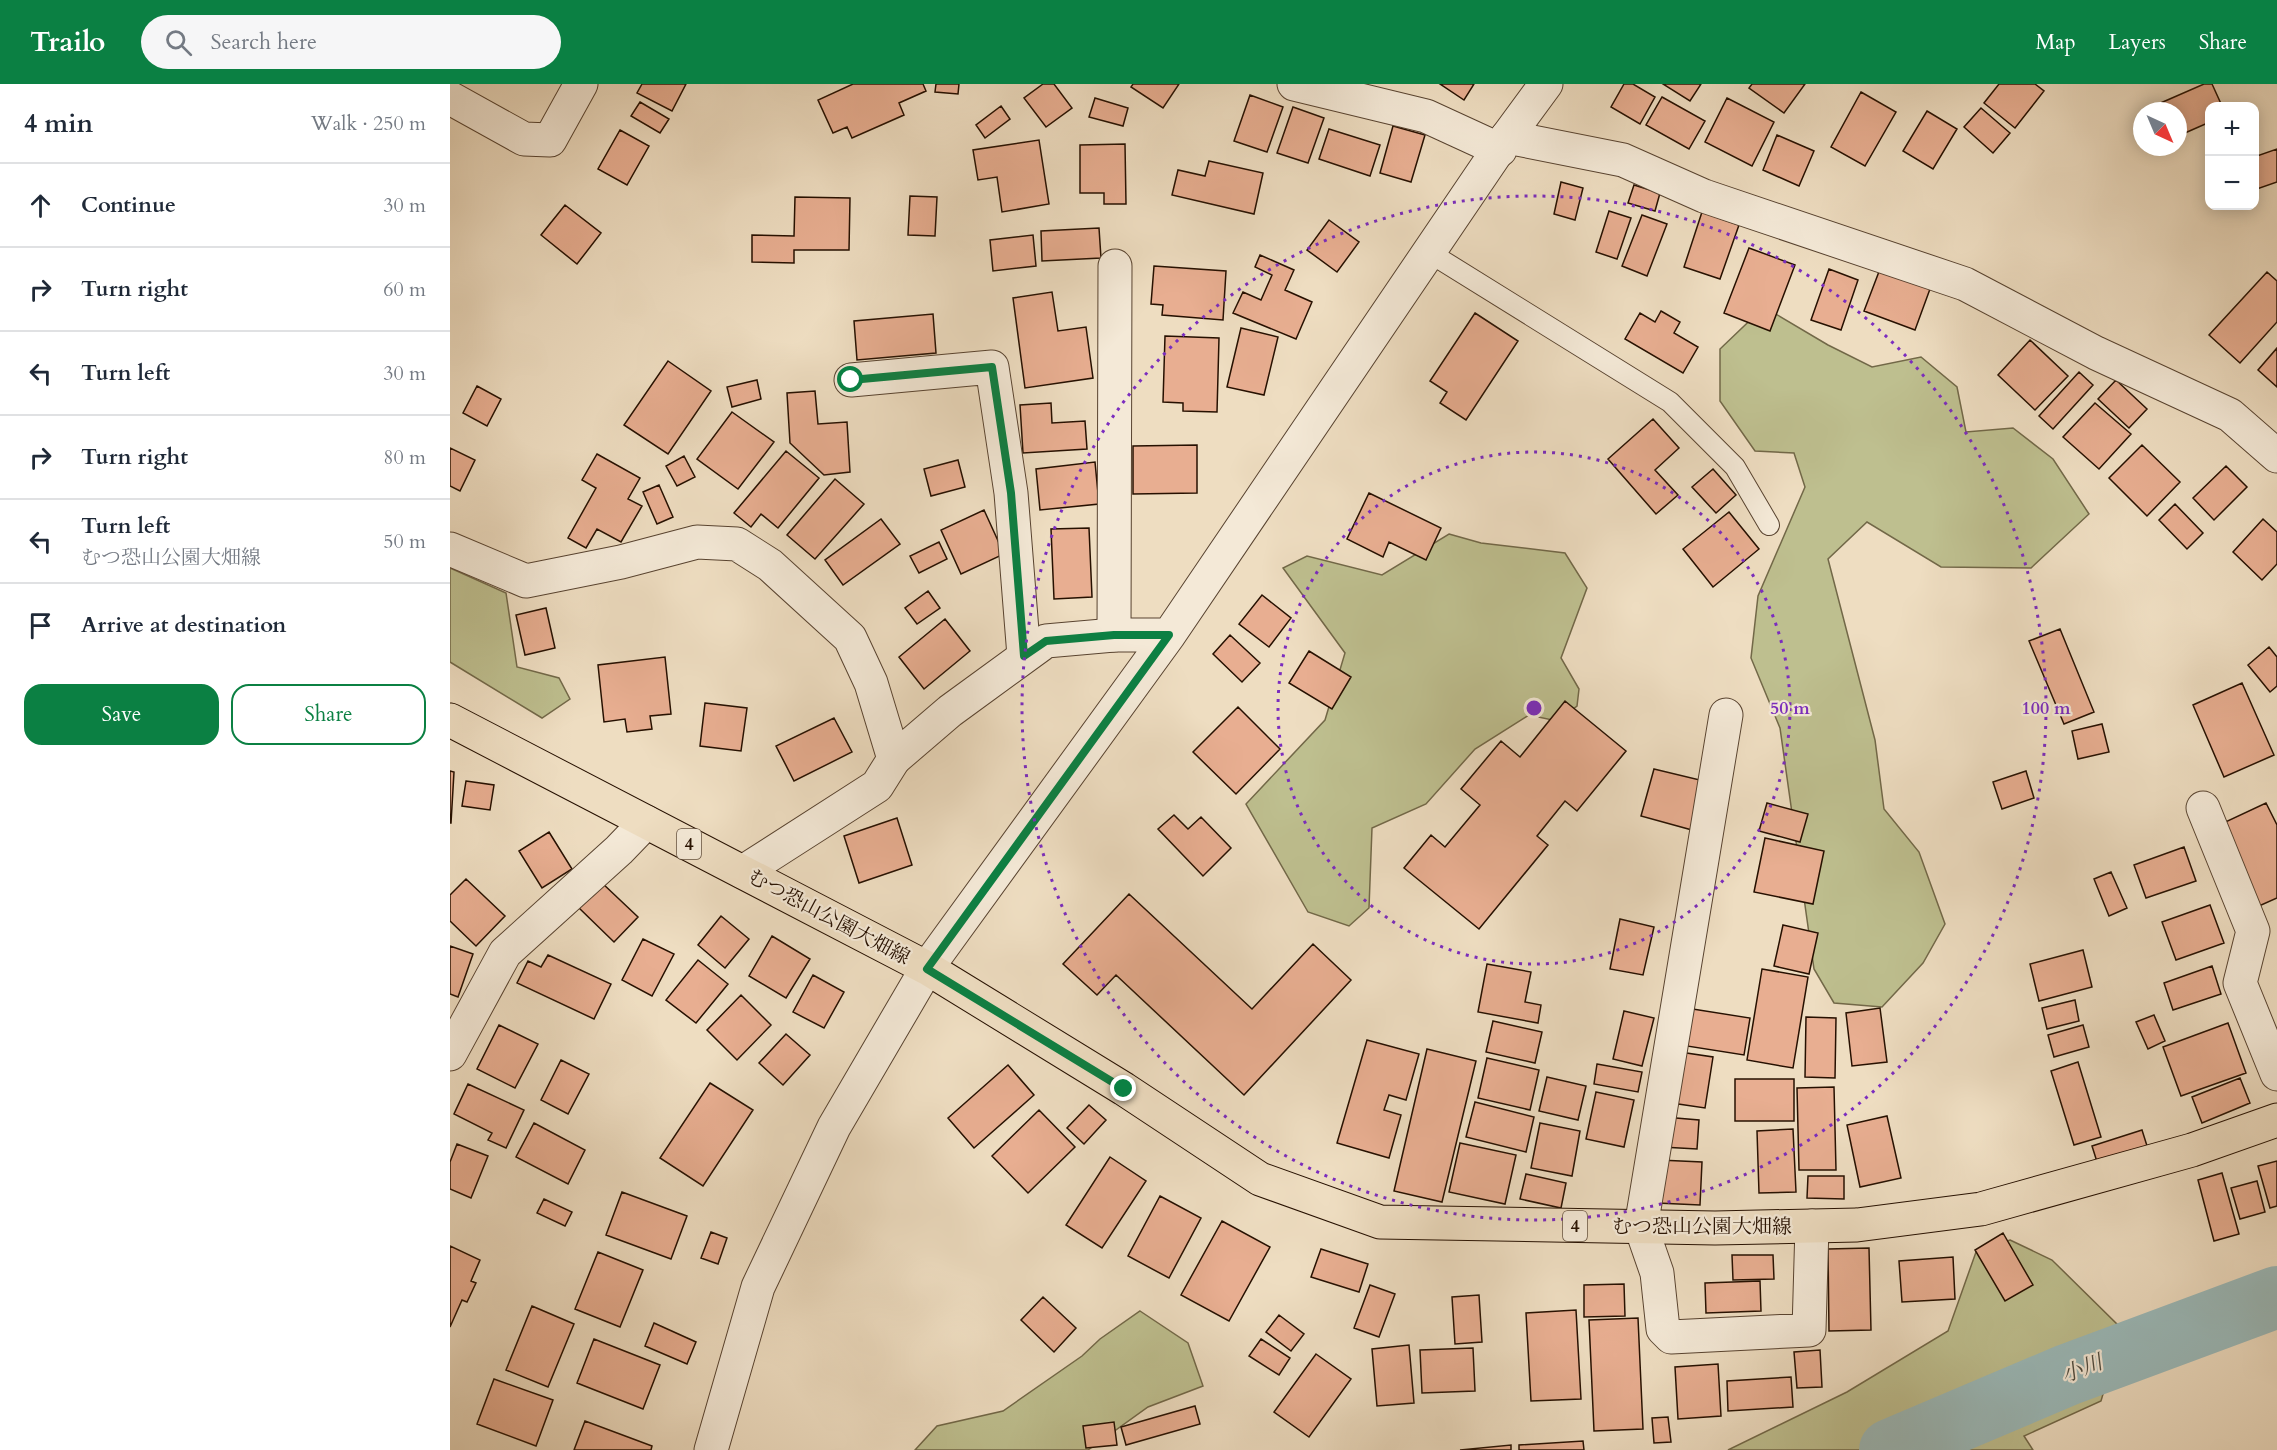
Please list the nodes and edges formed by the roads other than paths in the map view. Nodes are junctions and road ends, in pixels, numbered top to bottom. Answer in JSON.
{"nodes":[{"id":1,"x":581,"y":84,"type":"edge"},
{"id":2,"x":1294,"y":84,"type":"edge"},
{"id":3,"x":1546,"y":84,"type":"edge"},
{"id":4,"x":450,"y":98,"type":"edge"},
{"id":5,"x":1504,"y":144,"type":"junction"},
{"id":6,"x":1430,"y":254,"type":"junction"},
{"id":7,"x":1115,"y":266,"type":"dead end"},
{"id":8,"x":851,"y":380,"type":"dead end"},
{"id":9,"x":2277,"y":456,"type":"edge"},
{"id":10,"x":1769,"y":525,"type":"dead end"},
{"id":11,"x":450,"y":549,"type":"edge"},
{"id":12,"x":1114,"y":635,"type":"junction"},
{"id":13,"x":1169,"y":635,"type":"junction"},
{"id":14,"x":1024,"y":656,"type":"junction"},
{"id":15,"x":1726,"y":715,"type":"dead end"},
{"id":16,"x":450,"y":720,"type":"edge"},
{"id":17,"x":894,"y":759,"type":"junction"},
{"id":18,"x":2203,"y":807,"type":"dead end"},
{"id":19,"x":646,"y":822,"type":"junction"},
{"id":20,"x":743,"y":872,"type":"junction"},
{"id":21,"x":2265,"y":925,"type":"edge"},
{"id":22,"x":927,"y":969,"type":"junction"},
{"id":23,"x":450,"y":1054,"type":"edge"},
{"id":24,"x":2277,"y":1074,"type":"edge"},
{"id":25,"x":2277,"y":1120,"type":"edge"},
{"id":26,"x":1812,"y":1226,"type":"junction"},
{"id":27,"x":1641,"y":1227,"type":"junction"},
{"id":28,"x":711,"y":1450,"type":"edge"}],
"edges":[{"from":1,"to":4,"type":"street"},
{"from":2,"to":5,"type":"street"},
{"from":3,"to":5,"type":"street"},
{"from":5,"to":6,"type":"street"},
{"from":5,"to":9,"type":"street"},
{"from":6,"to":10,"type":"lane"},
{"from":6,"to":13,"type":"street"},
{"from":7,"to":12,"type":"street"},
{"from":8,"to":14,"type":"street"},
{"from":11,"to":17,"type":"street"},
{"from":12,"to":13,"type":"street"},
{"from":12,"to":14,"type":"street"},
{"from":13,"to":22,"type":"street"},
{"from":14,"to":17,"type":"street"},
{"from":15,"to":27,"type":"street"},
{"from":16,"to":19,"type":"main road","name":"むつ恐山公園大畑線","number":"4"},
{"from":17,"to":20,"type":"street"},
{"from":18,"to":21,"type":"street"},
{"from":19,"to":20,"type":"main road","name":"むつ恐山公園大畑線","number":"4"},
{"from":19,"to":23,"type":"street"},
{"from":20,"to":22,"type":"main road","name":"むつ恐山公園大畑線","number":"4"},
{"from":21,"to":24,"type":"street"},
{"from":22,"to":27,"type":"main road","name":"むつ恐山公園大畑線","number":"4"},
{"from":22,"to":28,"type":"street"},
{"from":25,"to":26,"type":"main road","name":"むつ恐山公園大畑線","number":"4"},
{"from":26,"to":27,"type":"main road","name":"むつ恐山公園大畑線","number":"4"},
{"from":26,"to":27,"type":"street"}]}
